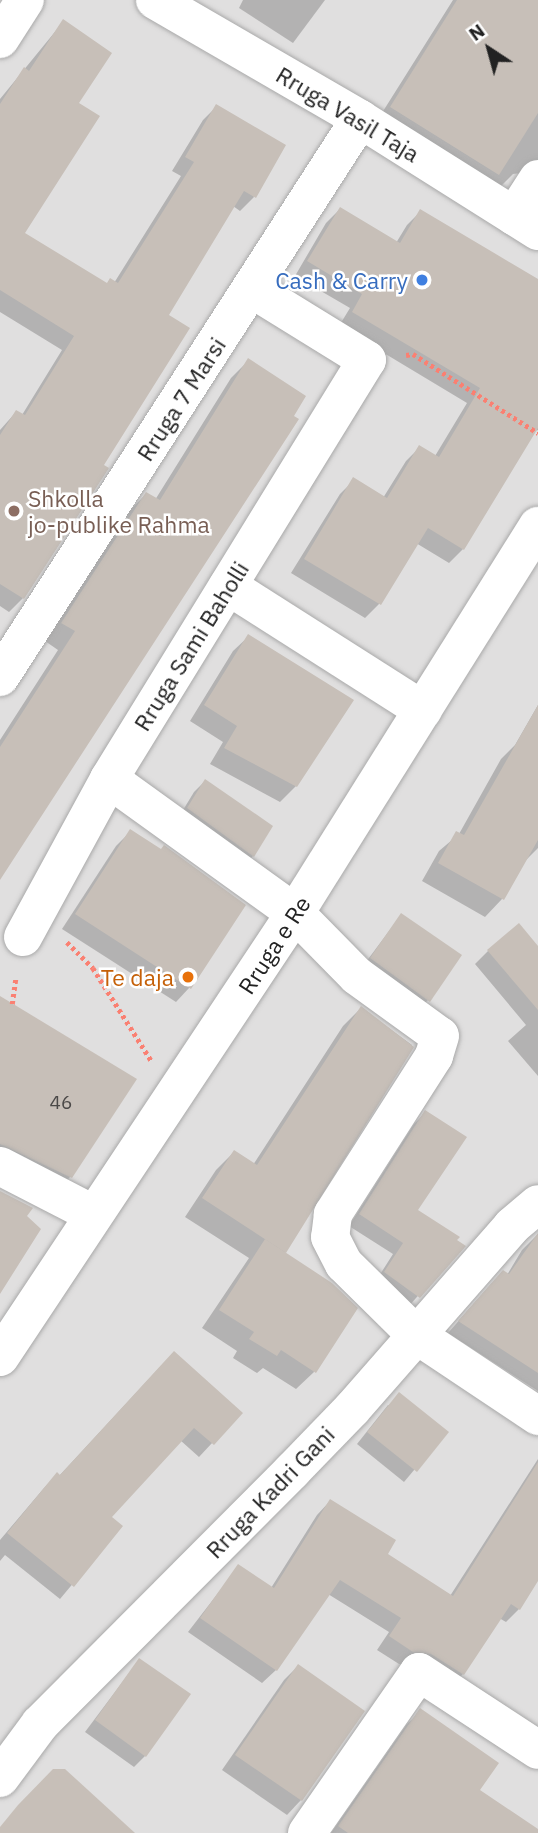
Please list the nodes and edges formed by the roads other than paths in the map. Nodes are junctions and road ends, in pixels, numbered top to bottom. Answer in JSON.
{"nodes":[{"id":1,"x":25,"y":0,"type":"edge"},
{"id":2,"x":155,"y":0,"type":"edge"},
{"id":3,"x":0,"y":39,"type":"edge"},
{"id":4,"x":360,"y":119,"type":"junction"},
{"id":5,"x":538,"y":179,"type":"edge"},
{"id":6,"x":526,"y":224,"type":"edge"},
{"id":7,"x":252,"y":289,"type":"junction"},
{"id":8,"x":538,"y":526,"type":"edge"},
{"id":9,"x":228,"y":586,"type":"junction"},
{"id":10,"x":6,"y":657,"type":"edge"},
{"id":11,"x":423,"y":710,"type":"junction"},
{"id":12,"x":109,"y":779,"type":"junction"},
{"id":13,"x":295,"y":913,"type":"junction"},
{"id":14,"x":30,"y":924,"type":"road end"},
{"id":15,"x":0,"y":1166,"type":"edge"},
{"id":16,"x":538,"y":1204,"type":"edge"},
{"id":17,"x":93,"y":1214,"type":"junction"},
{"id":18,"x":415,"y":1334,"type":"junction"},
{"id":19,"x":0,"y":1357,"type":"edge"},
{"id":20,"x":538,"y":1416,"type":"edge"},
{"id":21,"x":538,"y":1750,"type":"edge"},
{"id":22,"x":0,"y":1778,"type":"edge"},
{"id":23,"x":307,"y":1833,"type":"edge"}],
"edges":[{"from":1,"to":3,"type":"street"},
{"from":2,"to":4,"type":"street","name":"Rruga Vasil Taja"},
{"from":4,"to":6,"type":"street","name":"Rruga Vasil Taja"},
{"from":4,"to":7,"type":"street","name":"Rruga 7 Marsi"},
{"from":5,"to":6,"type":"street"},
{"from":7,"to":9,"type":"street","name":"Rruga Sami Baholli"},
{"from":7,"to":10,"type":"street","name":"Rruga 7 Marsi"},
{"from":8,"to":11,"type":"street","name":"Rruga e Re"},
{"from":9,"to":11,"type":"street"},
{"from":9,"to":12,"type":"street","name":"Rruga Sami Baholli"},
{"from":11,"to":13,"type":"street","name":"Rruga e Re"},
{"from":12,"to":13,"type":"street"},
{"from":12,"to":14,"type":"street","name":"Rruga Sami Baholli"},
{"from":13,"to":17,"type":"street","name":"Rruga e Re"},
{"from":13,"to":18,"type":"street"},
{"from":15,"to":17,"type":"street"},
{"from":16,"to":18,"type":"street","name":"Rruga Kadri Gani"},
{"from":17,"to":19,"type":"street","name":"Rruga e Re"},
{"from":18,"to":20,"type":"street"},
{"from":18,"to":22,"type":"street","name":"Rruga Kadri Gani"},
{"from":21,"to":23,"type":"street"}]}
